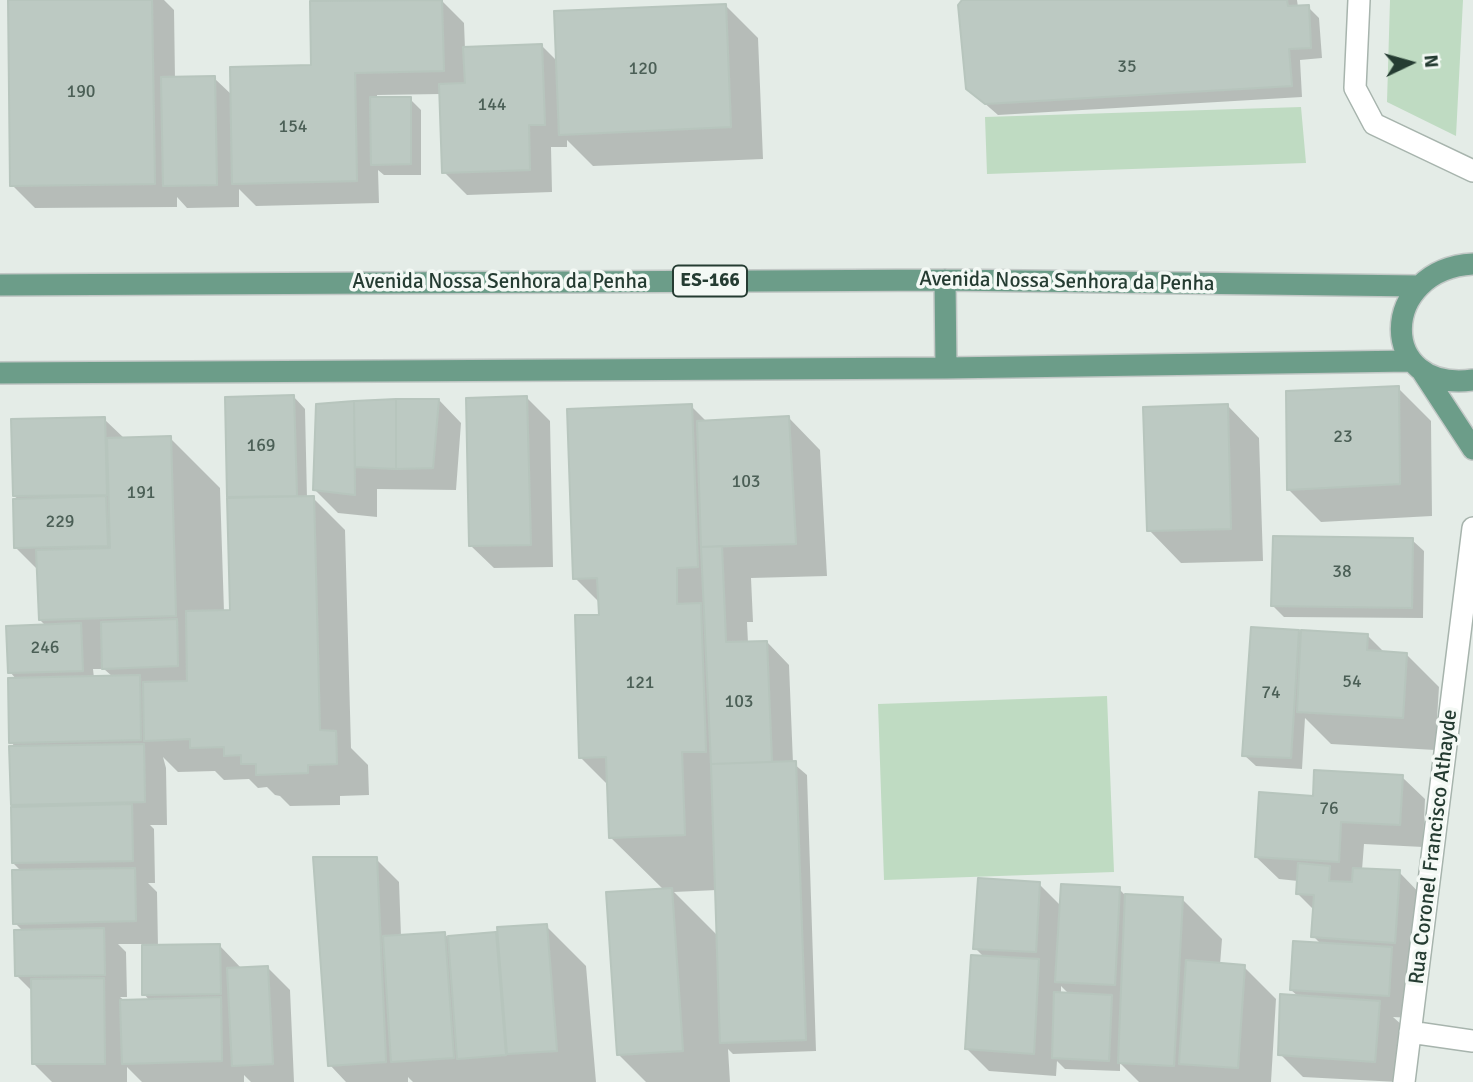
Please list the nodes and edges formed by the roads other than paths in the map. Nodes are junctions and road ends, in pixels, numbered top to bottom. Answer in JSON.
{"nodes":[{"id":1,"x":1359,"y":0,"type":"edge"},
{"id":2,"x":1473,"y":172,"type":"edge"},
{"id":3,"x":1473,"y":264,"type":"edge"},
{"id":4,"x":946,"y":280,"type":"junction"},
{"id":5,"x":0,"y":285,"type":"edge"},
{"id":6,"x":1419,"y":286,"type":"junction"},
{"id":7,"x":1416,"y":366,"type":"junction"},
{"id":8,"x":946,"y":368,"type":"junction"},
{"id":9,"x":0,"y":373,"type":"edge"},
{"id":10,"x":1473,"y":380,"type":"edge"},
{"id":11,"x":1473,"y":449,"type":"edge"},
{"id":12,"x":1473,"y":528,"type":"edge"},
{"id":13,"x":1470,"y":590,"type":"edge"},
{"id":14,"x":1410,"y":1032,"type":"junction"},
{"id":15,"x":1473,"y":1041,"type":"edge"},
{"id":16,"x":1404,"y":1082,"type":"edge"}],
"edges":[{"from":1,"to":2,"type":"street"},
{"from":3,"to":6,"type":"main road"},
{"from":4,"to":5,"type":"main road","name":"Avenida Nossa Senhora da Penha","number":"ES-166"},
{"from":4,"to":6,"type":"main road","name":"Avenida Nossa Senhora da Penha","number":"ES-166"},
{"from":4,"to":8,"type":"main road"},
{"from":6,"to":7,"type":"main road"},
{"from":7,"to":8,"type":"main road"},
{"from":7,"to":10,"type":"main road"},
{"from":7,"to":11,"type":"main road"},
{"from":8,"to":9,"type":"main road"},
{"from":12,"to":13,"type":"street","name":"Rua Coronel Francisco Athayde"},
{"from":13,"to":14,"type":"street","name":"Rua Coronel Francisco Athayde"},
{"from":14,"to":15,"type":"street"},
{"from":14,"to":16,"type":"street","name":"Rua Coronel Francisco Athayde"}]}
